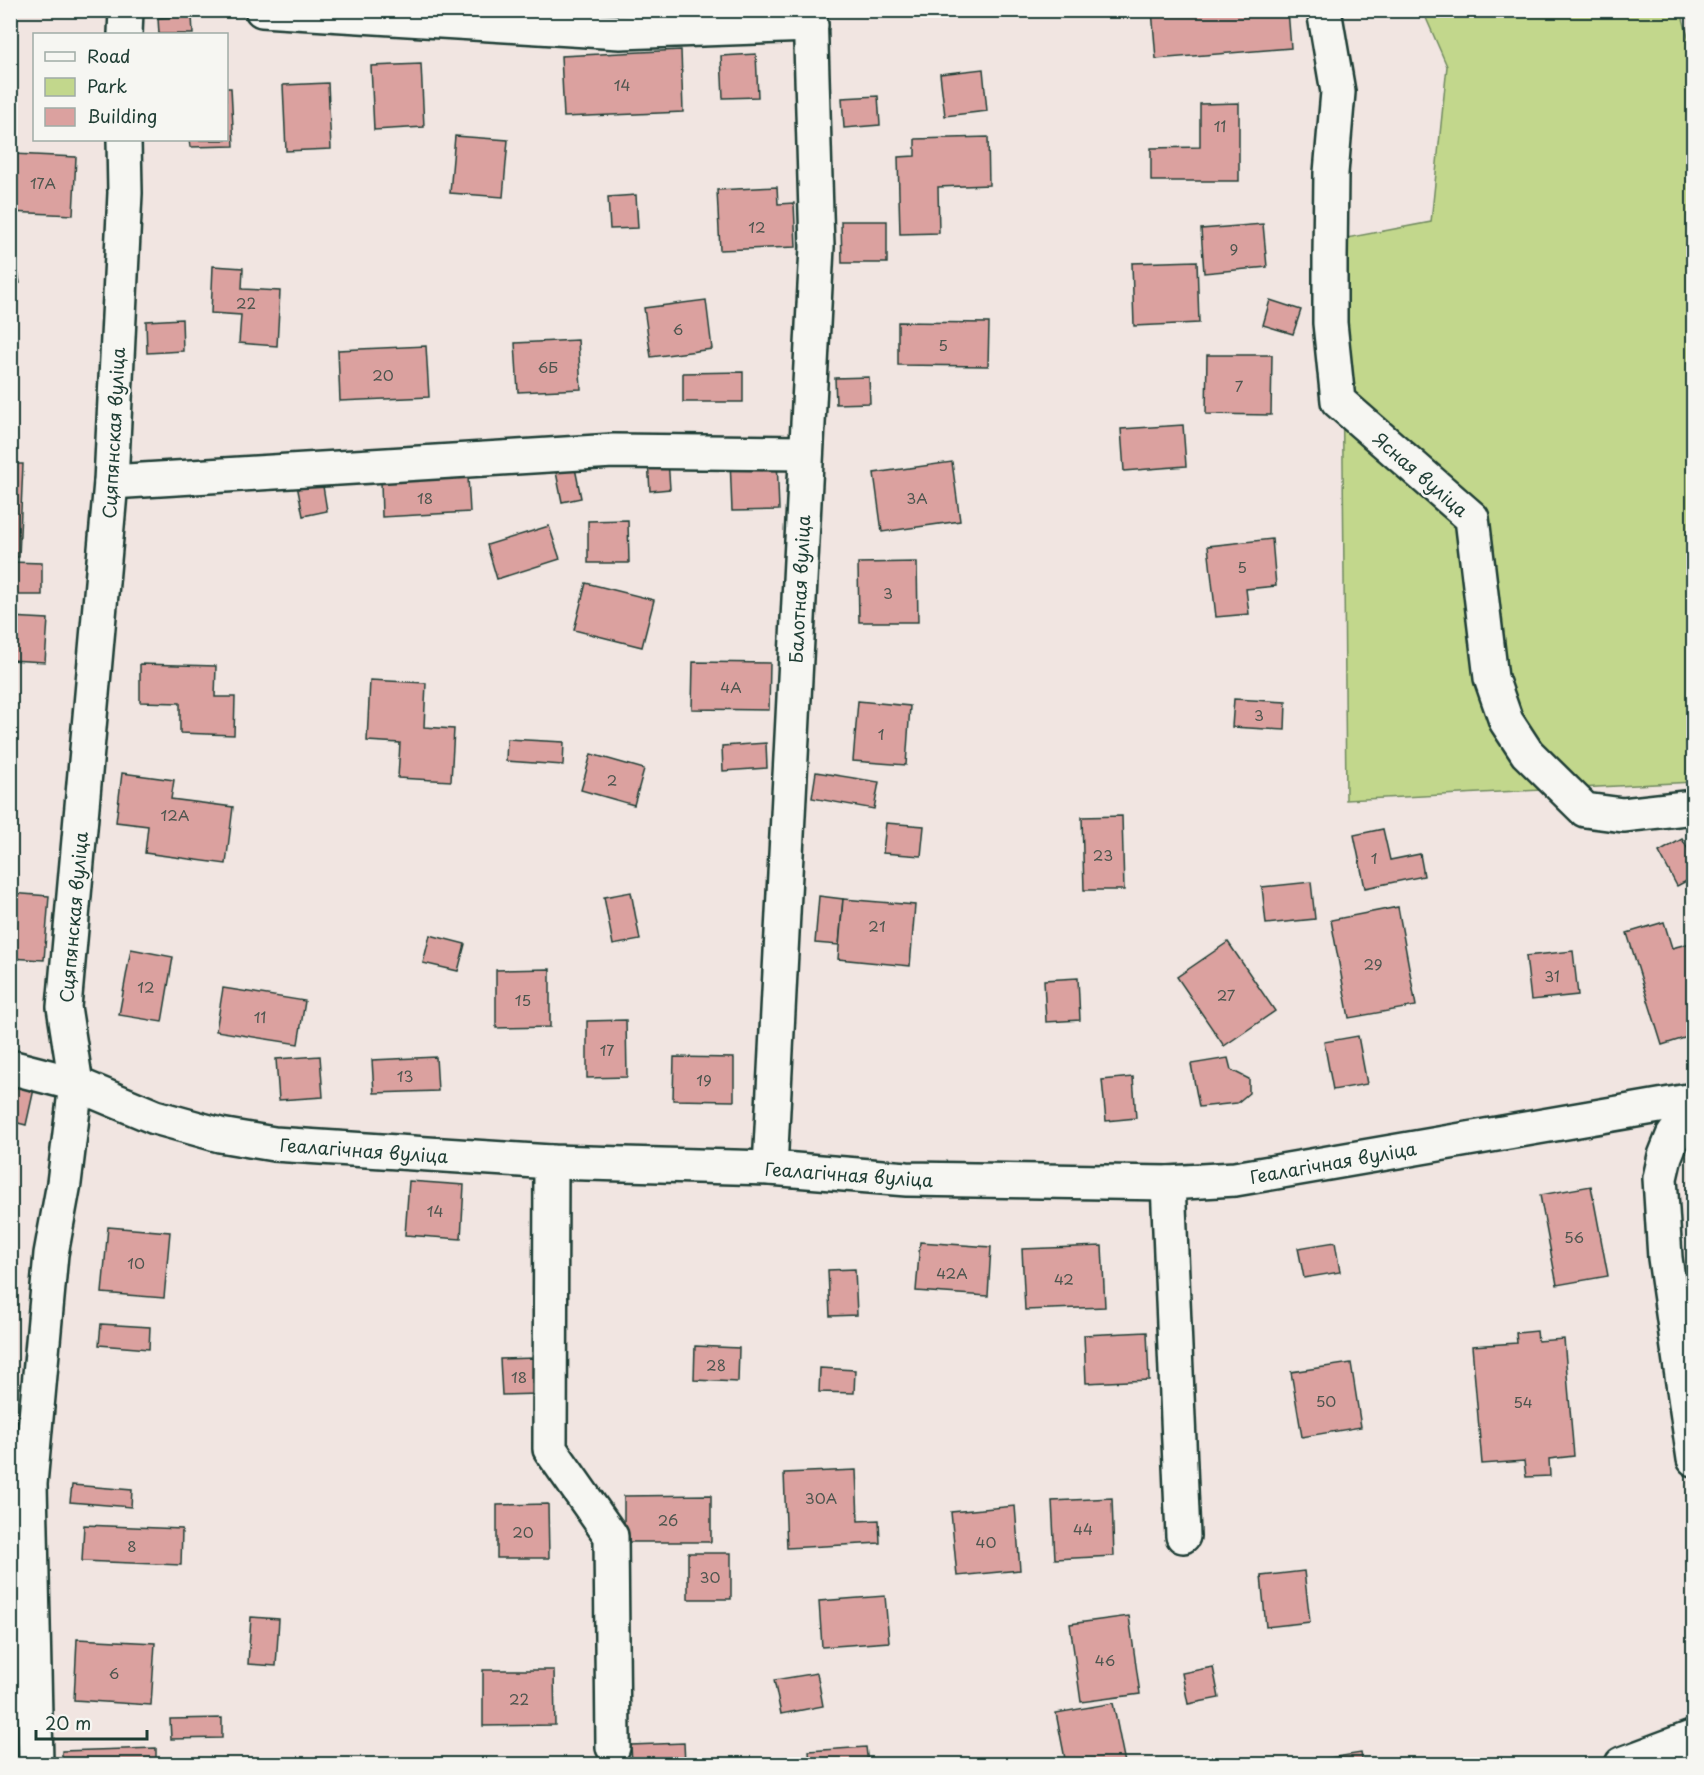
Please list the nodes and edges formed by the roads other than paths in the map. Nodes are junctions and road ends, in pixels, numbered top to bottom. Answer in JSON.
{"nodes":[{"id":1,"x":126,"y":10,"type":"edge"},
{"id":2,"x":262,"y":10,"type":"edge"},
{"id":3,"x":1324,"y":10,"type":"edge"},
{"id":4,"x":269,"y":11,"type":"edge"},
{"id":5,"x":810,"y":18,"type":"edge"},
{"id":6,"x":125,"y":33,"type":"edge"},
{"id":7,"x":124,"y":141,"type":"edge"},
{"id":8,"x":806,"y":453,"type":"junction"},
{"id":9,"x":111,"y":482,"type":"junction"},
{"id":10,"x":1694,"y":807,"type":"edge"},
{"id":11,"x":10,"y":1067,"type":"edge"},
{"id":12,"x":76,"y":1084,"type":"junction"},
{"id":13,"x":1694,"y":1100,"type":"edge"},
{"id":14,"x":1694,"y":1106,"type":"edge"},
{"id":15,"x":551,"y":1162,"type":"junction"},
{"id":16,"x":770,"y":1168,"type":"junction"},
{"id":17,"x":1168,"y":1183,"type":"junction"},
{"id":18,"x":1694,"y":1459,"type":"edge"},
{"id":19,"x":1183,"y":1536,"type":"dead end"},
{"id":20,"x":1694,"y":1737,"type":"edge"},
{"id":21,"x":613,"y":1747,"type":"dead end"},
{"id":22,"x":36,"y":1764,"type":"edge"},
{"id":23,"x":1622,"y":1764,"type":"edge"}],
"edges":[{"from":1,"to":6,"type":"street"},
{"from":2,"to":4,"type":"street"},
{"from":3,"to":10,"type":"street","name":"Ясная вуліца"},
{"from":4,"to":5,"type":"street"},
{"from":5,"to":8,"type":"street","name":"Балотная вуліца"},
{"from":7,"to":9,"type":"street","name":"Сцяпянская вуліца"},
{"from":8,"to":9,"type":"street"},
{"from":8,"to":16,"type":"street","name":"Балотная вуліца"},
{"from":9,"to":12,"type":"street","name":"Сцяпянская вуліца"},
{"from":11,"to":12,"type":"street","name":"Геалагічная вуліца"},
{"from":12,"to":15,"type":"street","name":"Геалагічная вуліца"},
{"from":12,"to":22,"type":"street","name":"Сцяпянская вуліца"},
{"from":13,"to":17,"type":"street","name":"Геалагічная вуліца"},
{"from":14,"to":18,"type":"street"},
{"from":15,"to":16,"type":"street","name":"Геалагічная вуліца"},
{"from":15,"to":21,"type":"street"},
{"from":16,"to":17,"type":"street","name":"Геалагічная вуліца"},
{"from":17,"to":19,"type":"street"},
{"from":20,"to":23,"type":"street"}]}
